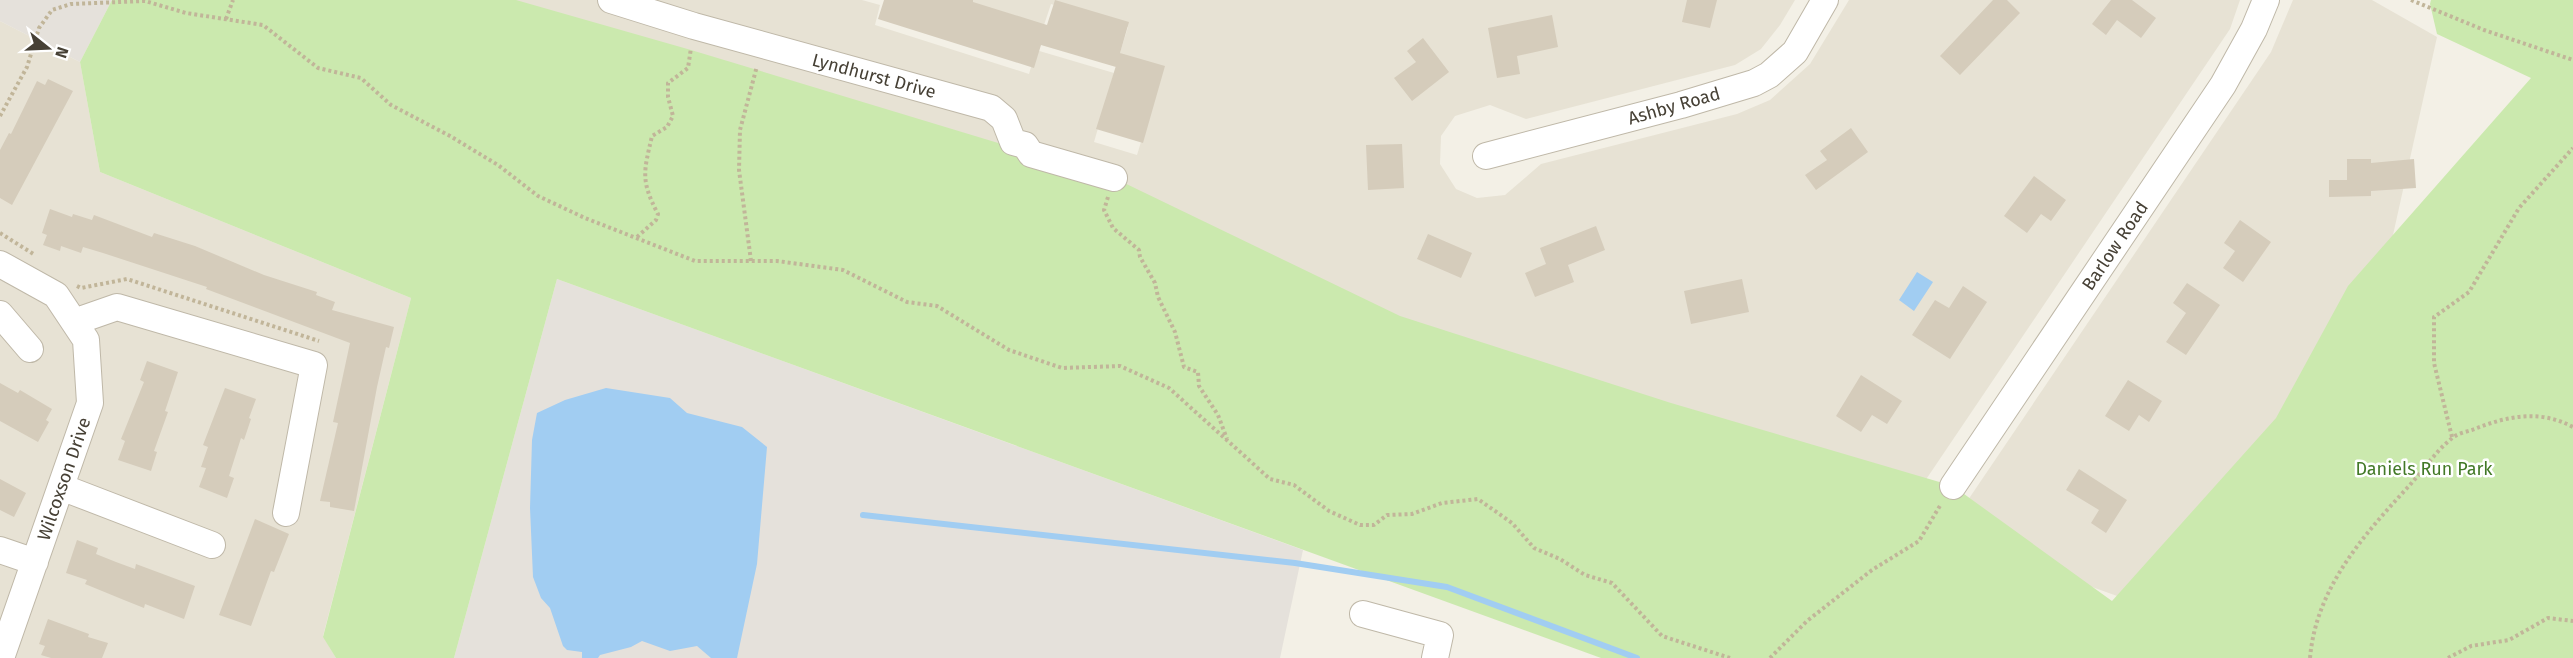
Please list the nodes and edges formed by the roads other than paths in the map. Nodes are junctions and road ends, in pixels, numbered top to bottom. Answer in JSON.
{"nodes":[{"id":1,"x":611,"y":0,"type":"edge"},
{"id":2,"x":1825,"y":0,"type":"edge"},
{"id":3,"x":2266,"y":0,"type":"edge"},
{"id":4,"x":1486,"y":156,"type":"dead end"},
{"id":5,"x":1114,"y":178,"type":"road end"},
{"id":6,"x":0,"y":264,"type":"edge"},
{"id":7,"x":0,"y":314,"type":"edge"},
{"id":8,"x":74,"y":322,"type":"junction"},
{"id":9,"x":30,"y":349,"type":"dead end"},
{"id":10,"x":1953,"y":486,"type":"road end"},
{"id":11,"x":61,"y":487,"type":"junction"},
{"id":12,"x":286,"y":513,"type":"dead end"},
{"id":13,"x":212,"y":545,"type":"dead end"},
{"id":14,"x":0,"y":550,"type":"edge"},
{"id":15,"x":35,"y":562,"type":"junction"},
{"id":16,"x":1363,"y":614,"type":"dead end"},
{"id":17,"x":1,"y":658,"type":"edge"},
{"id":18,"x":1435,"y":658,"type":"edge"}],
"edges":[{"from":1,"to":5,"type":"street","name":"Lyndhurst Drive"},
{"from":2,"to":4,"type":"street","name":"Ashby Road"},
{"from":3,"to":10,"type":"street","name":"Barlow Road"},
{"from":6,"to":8,"type":"street","name":"Wilcoxson Drive"},
{"from":7,"to":9,"type":"street"},
{"from":8,"to":11,"type":"street","name":"Wilcoxson Drive"},
{"from":8,"to":12,"type":"street"},
{"from":11,"to":13,"type":"street"},
{"from":11,"to":15,"type":"street","name":"Wilcoxson Drive"},
{"from":14,"to":15,"type":"street"},
{"from":15,"to":17,"type":"street","name":"Wilcoxson Drive"},
{"from":16,"to":18,"type":"street"}]}
